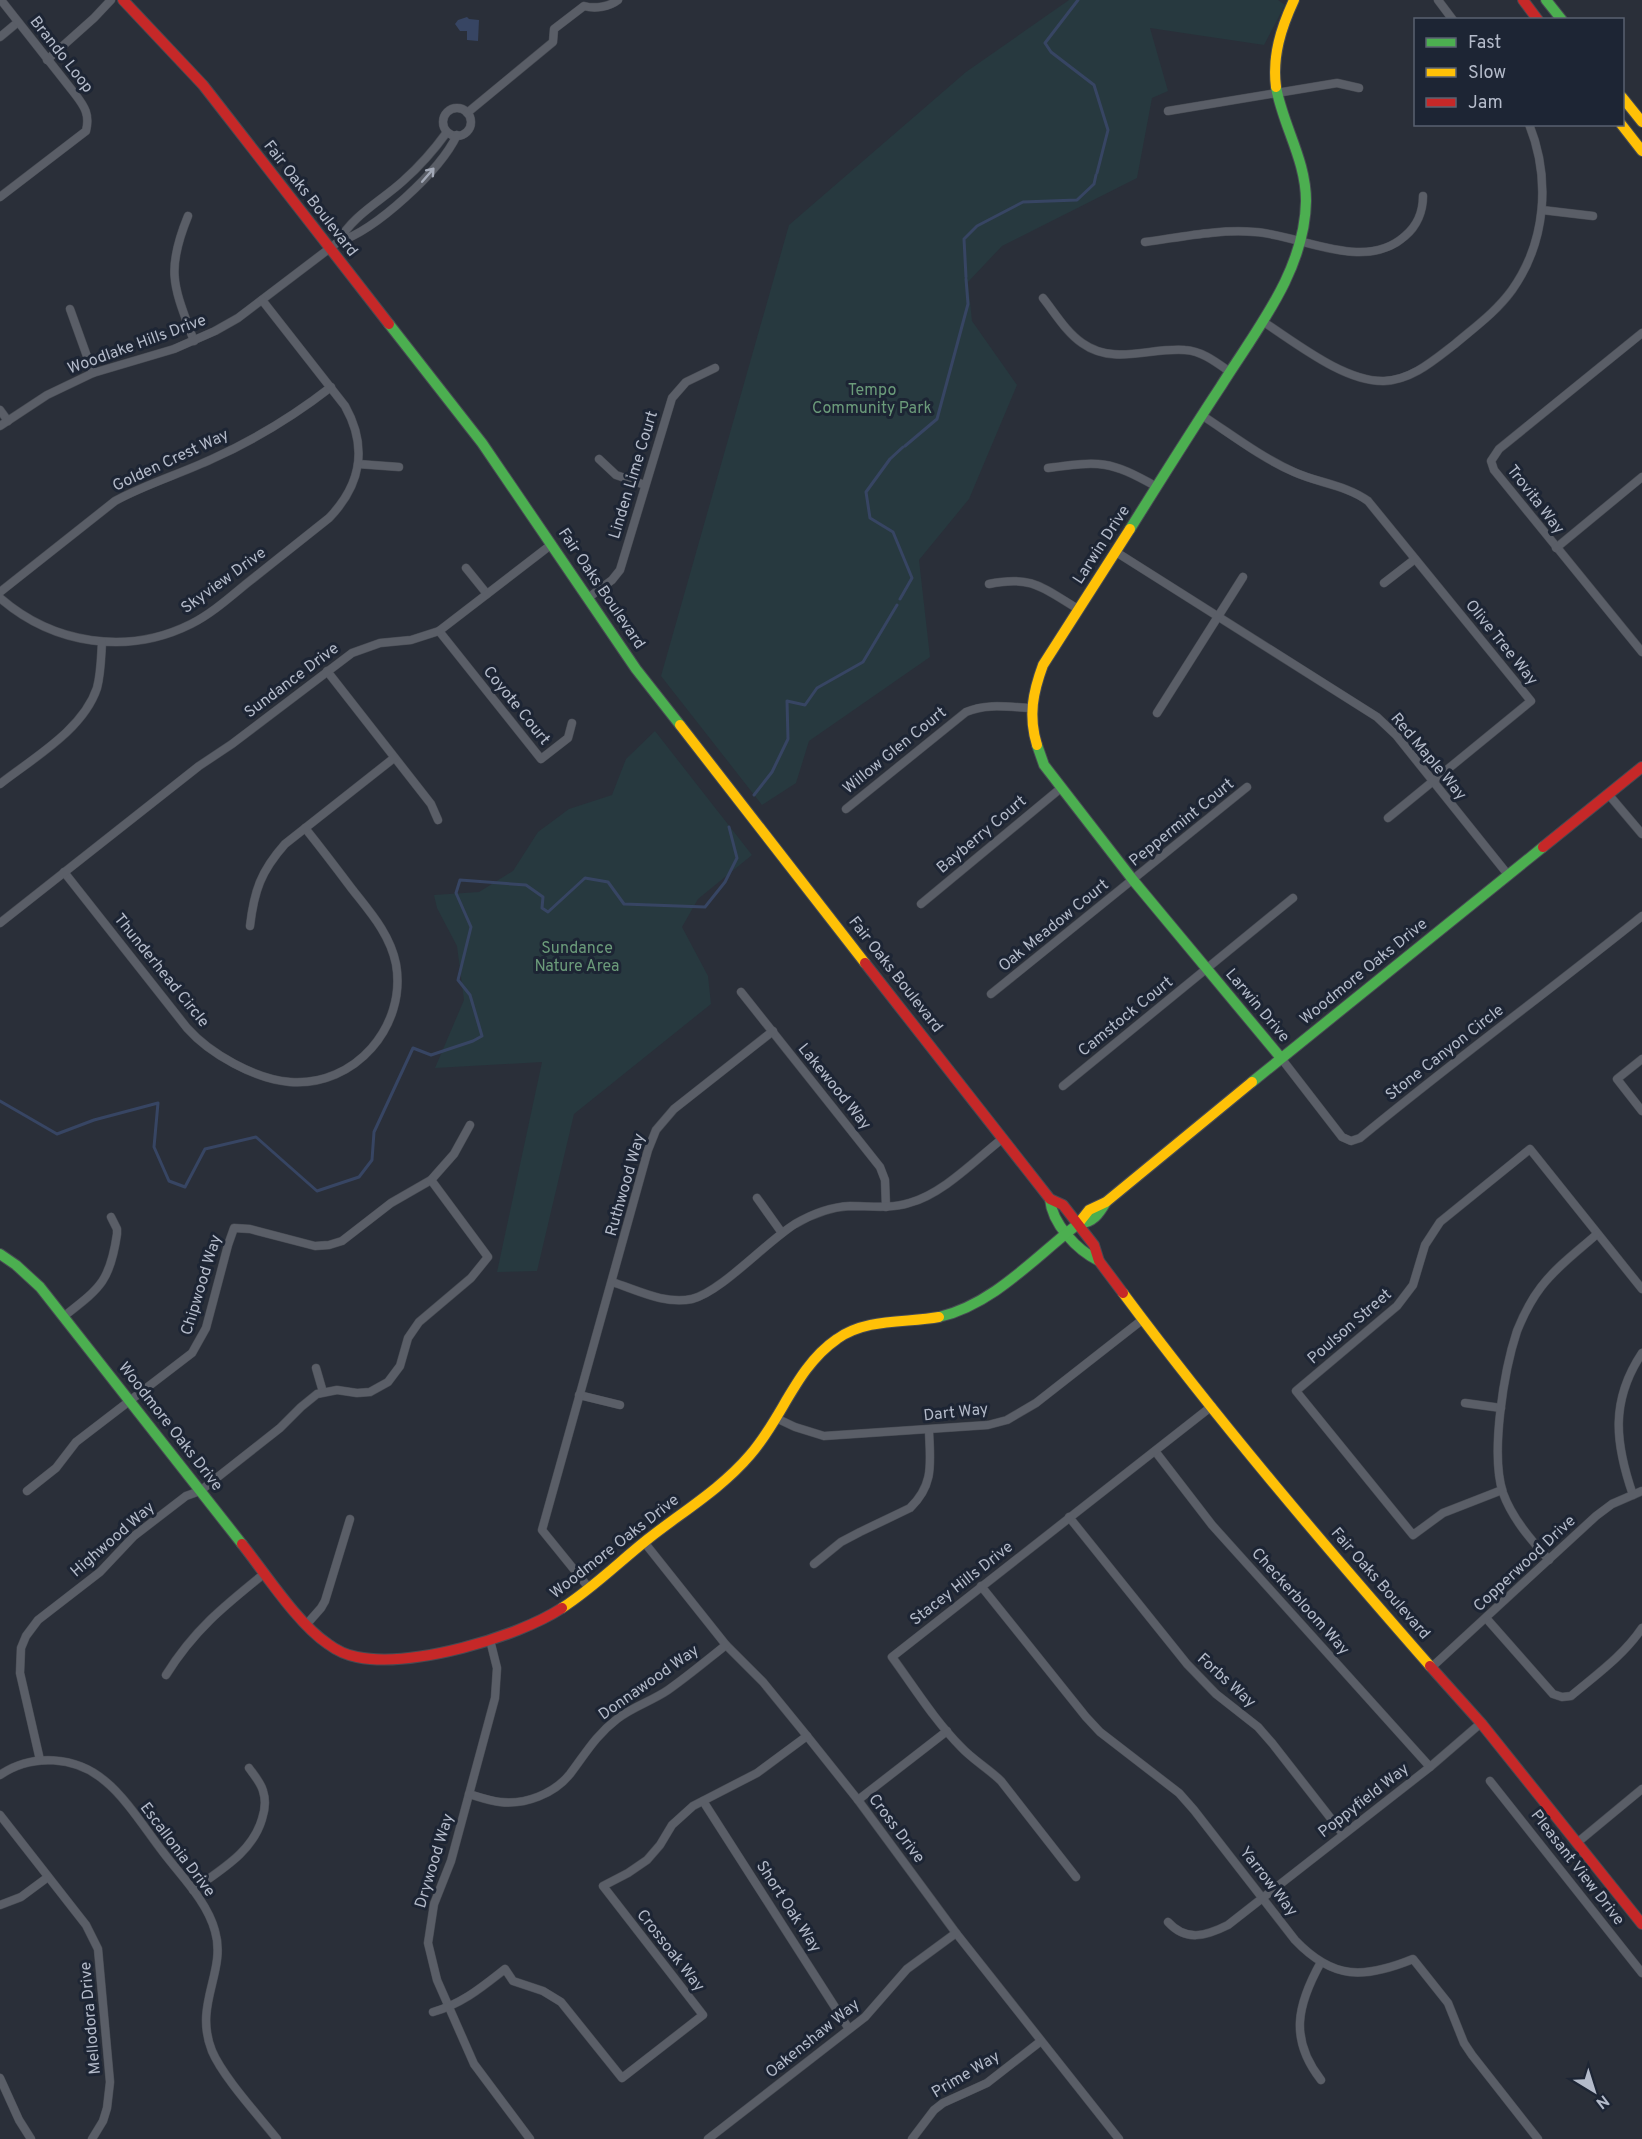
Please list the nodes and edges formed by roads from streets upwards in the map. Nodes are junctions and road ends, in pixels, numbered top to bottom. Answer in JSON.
{"nodes":[{"id":1,"x":1,"y":0,"type":"edge"},
{"id":2,"x":111,"y":0,"type":"edge"},
{"id":3,"x":123,"y":0,"type":"edge"},
{"id":4,"x":618,"y":0,"type":"edge"},
{"id":5,"x":1294,"y":0,"type":"edge"},
{"id":6,"x":1438,"y":0,"type":"edge"},
{"id":7,"x":1523,"y":0,"type":"edge"},
{"id":8,"x":1546,"y":0,"type":"edge"},
{"id":9,"x":1452,"y":18,"type":"edge"},
{"id":10,"x":1536,"y":18,"type":"edge"},
{"id":11,"x":1560,"y":18,"type":"edge"},
{"id":12,"x":18,"y":22,"type":"junction"},
{"id":13,"x":0,"y":36,"type":"edge"},
{"id":14,"x":47,"y":60,"type":"junction"},
{"id":15,"x":1359,"y":88,"type":"dead end"},
{"id":16,"x":1276,"y":92,"type":"junction"},
{"id":17,"x":1624,"y":98,"type":"edge"},
{"id":18,"x":1168,"y":111,"type":"dead end"},
{"id":19,"x":467,"y":113,"type":"junction"},
{"id":20,"x":1642,"y":122,"type":"edge"},
{"id":21,"x":1530,"y":126,"type":"edge"},
{"id":22,"x":1623,"y":126,"type":"edge"},
{"id":23,"x":447,"y":132,"type":"junction"},
{"id":24,"x":457,"y":135,"type":"junction"},
{"id":25,"x":1642,"y":151,"type":"edge"},
{"id":26,"x":403,"y":181,"type":"junction"},
{"id":27,"x":413,"y":192,"type":"junction"},
{"id":28,"x":1424,"y":196,"type":"dead end"},
{"id":29,"x":0,"y":197,"type":"edge"},
{"id":30,"x":1542,"y":210,"type":"junction"},
{"id":31,"x":188,"y":216,"type":"dead end"},
{"id":32,"x":360,"y":216,"type":"junction"},
{"id":33,"x":1593,"y":216,"type":"dead end"},
{"id":34,"x":368,"y":226,"type":"junction"},
{"id":35,"x":1300,"y":241,"type":"junction"},
{"id":36,"x":1145,"y":242,"type":"dead end"},
{"id":37,"x":334,"y":245,"type":"junction"},
{"id":38,"x":1043,"y":298,"type":"dead end"},
{"id":39,"x":262,"y":300,"type":"junction"},
{"id":40,"x":70,"y":309,"type":"dead end"},
{"id":41,"x":1262,"y":321,"type":"junction"},
{"id":42,"x":1642,"y":333,"type":"edge"},
{"id":43,"x":194,"y":341,"type":"junction"},
{"id":44,"x":715,"y":368,"type":"dead end"},
{"id":45,"x":1230,"y":372,"type":"junction"},
{"id":46,"x":93,"y":373,"type":"junction"},
{"id":47,"x":331,"y":387,"type":"junction"},
{"id":48,"x":0,"y":410,"type":"edge"},
{"id":49,"x":1203,"y":416,"type":"junction"},
{"id":50,"x":8,"y":421,"type":"junction"},
{"id":51,"x":0,"y":426,"type":"edge"},
{"id":52,"x":599,"y":459,"type":"dead end"},
{"id":53,"x":358,"y":464,"type":"junction"},
{"id":54,"x":399,"y":467,"type":"dead end"},
{"id":55,"x":1048,"y":468,"type":"dead end"},
{"id":56,"x":1642,"y":477,"type":"edge"},
{"id":57,"x":645,"y":485,"type":"junction"},
{"id":58,"x":1157,"y":487,"type":"junction"},
{"id":59,"x":552,"y":544,"type":"junction"},
{"id":60,"x":1556,"y":548,"type":"junction"},
{"id":61,"x":1116,"y":552,"type":"junction"},
{"id":62,"x":1415,"y":559,"type":"junction"},
{"id":63,"x":466,"y":568,"type":"dead end"},
{"id":64,"x":1243,"y":577,"type":"dead end"},
{"id":65,"x":1384,"y":583,"type":"dead end"},
{"id":66,"x":989,"y":584,"type":"dead end"},
{"id":67,"x":0,"y":592,"type":"edge"},
{"id":68,"x":487,"y":594,"type":"junction"},
{"id":69,"x":0,"y":598,"type":"edge"},
{"id":70,"x":588,"y":598,"type":"junction"},
{"id":71,"x":1078,"y":609,"type":"junction"},
{"id":72,"x":1218,"y":617,"type":"junction"},
{"id":73,"x":439,"y":631,"type":"junction"},
{"id":74,"x":102,"y":642,"type":"junction"},
{"id":75,"x":1642,"y":652,"type":"edge"},
{"id":76,"x":327,"y":671,"type":"junction"},
{"id":77,"x":1031,"y":708,"type":"junction"},
{"id":78,"x":1157,"y":713,"type":"dead end"},
{"id":79,"x":572,"y":723,"type":"dead end"},
{"id":80,"x":394,"y":758,"type":"junction"},
{"id":81,"x":1642,"y":767,"type":"edge"},
{"id":82,"x":1433,"y":782,"type":"junction"},
{"id":83,"x":0,"y":784,"type":"edge"},
{"id":84,"x":1247,"y":787,"type":"dead end"},
{"id":85,"x":1061,"y":788,"type":"junction"},
{"id":86,"x":1609,"y":795,"type":"junction"},
{"id":87,"x":846,"y":809,"type":"dead end"},
{"id":88,"x":1388,"y":818,"type":"dead end"},
{"id":89,"x":438,"y":820,"type":"dead end"},
{"id":90,"x":305,"y":828,"type":"junction"},
{"id":91,"x":1642,"y":834,"type":"edge"},
{"id":92,"x":64,"y":872,"type":"junction"},
{"id":93,"x":1509,"y":876,"type":"junction"},
{"id":94,"x":1133,"y":880,"type":"junction"},
{"id":95,"x":1293,"y":898,"type":"dead end"},
{"id":96,"x":921,"y":903,"type":"dead end"},
{"id":97,"x":1642,"y":916,"type":"edge"},
{"id":98,"x":0,"y":923,"type":"edge"},
{"id":99,"x":250,"y":926,"type":"dead end"},
{"id":100,"x":1206,"y":969,"type":"junction"},
{"id":101,"x":741,"y":992,"type":"dead end"},
{"id":102,"x":991,"y":994,"type":"dead end"},
{"id":103,"x":772,"y":1031,"type":"junction"},
{"id":104,"x":1281,"y":1058,"type":"junction"},
{"id":105,"x":1642,"y":1059,"type":"edge"},
{"id":106,"x":1063,"y":1086,"type":"dead end"},
{"id":107,"x":1642,"y":1111,"type":"edge"},
{"id":108,"x":470,"y":1125,"type":"dead end"},
{"id":109,"x":1002,"y":1139,"type":"junction"},
{"id":110,"x":431,"y":1180,"type":"junction"},
{"id":111,"x":757,"y":1198,"type":"dead end"},
{"id":112,"x":1050,"y":1200,"type":"junction"},
{"id":113,"x":886,"y":1207,"type":"junction"},
{"id":114,"x":111,"y":1217,"type":"dead end"},
{"id":115,"x":1078,"y":1224,"type":"junction"},
{"id":116,"x":1067,"y":1232,"type":"junction"},
{"id":117,"x":782,"y":1233,"type":"junction"},
{"id":118,"x":1597,"y":1234,"type":"junction"},
{"id":119,"x":0,"y":1254,"type":"edge"},
{"id":120,"x":1099,"y":1261,"type":"junction"},
{"id":121,"x":612,"y":1282,"type":"junction"},
{"id":122,"x":1642,"y":1289,"type":"edge"},
{"id":123,"x":63,"y":1317,"type":"junction"},
{"id":124,"x":1142,"y":1320,"type":"junction"},
{"id":125,"x":1642,"y":1353,"type":"edge"},
{"id":126,"x":316,"y":1368,"type":"dead end"},
{"id":127,"x":323,"y":1392,"type":"junction"},
{"id":128,"x":579,"y":1395,"type":"junction"},
{"id":129,"x":130,"y":1402,"type":"junction"},
{"id":130,"x":1466,"y":1403,"type":"dead end"},
{"id":131,"x":620,"y":1406,"type":"dead end"},
{"id":132,"x":1212,"y":1406,"type":"junction"},
{"id":133,"x":1501,"y":1408,"type":"junction"},
{"id":134,"x":778,"y":1419,"type":"junction"},
{"id":135,"x":929,"y":1430,"type":"junction"},
{"id":136,"x":1155,"y":1451,"type":"junction"},
{"id":137,"x":27,"y":1491,"type":"dead end"},
{"id":138,"x":201,"y":1491,"type":"junction"},
{"id":139,"x":1502,"y":1491,"type":"junction"},
{"id":140,"x":1642,"y":1491,"type":"edge"},
{"id":141,"x":1633,"y":1495,"type":"junction"},
{"id":142,"x":1069,"y":1517,"type":"junction"},
{"id":143,"x":350,"y":1519,"type":"dead end"},
{"id":144,"x":644,"y":1542,"type":"junction"},
{"id":145,"x":1548,"y":1560,"type":"junction"},
{"id":146,"x":814,"y":1564,"type":"dead end"},
{"id":147,"x":265,"y":1573,"type":"junction"},
{"id":148,"x":981,"y":1586,"type":"junction"},
{"id":149,"x":589,"y":1588,"type":"junction"},
{"id":150,"x":1486,"y":1618,"type":"junction"},
{"id":151,"x":306,"y":1625,"type":"junction"},
{"id":152,"x":1642,"y":1628,"type":"edge"},
{"id":153,"x":490,"y":1640,"type":"junction"},
{"id":154,"x":726,"y":1645,"type":"junction"},
{"id":155,"x":1433,"y":1666,"type":"junction"},
{"id":156,"x":166,"y":1675,"type":"dead end"},
{"id":157,"x":1481,"y":1723,"type":"junction"},
{"id":158,"x":947,"y":1731,"type":"junction"},
{"id":159,"x":807,"y":1736,"type":"junction"},
{"id":160,"x":39,"y":1760,"type":"junction"},
{"id":161,"x":1430,"y":1767,"type":"junction"},
{"id":162,"x":249,"y":1768,"type":"dead end"},
{"id":163,"x":0,"y":1775,"type":"edge"},
{"id":164,"x":1490,"y":1780,"type":"dead end"},
{"id":165,"x":1642,"y":1789,"type":"edge"},
{"id":166,"x":469,"y":1794,"type":"junction"},
{"id":167,"x":703,"y":1800,"type":"junction"},
{"id":168,"x":858,"y":1800,"type":"junction"},
{"id":169,"x":0,"y":1815,"type":"edge"},
{"id":170,"x":1343,"y":1834,"type":"junction"},
{"id":171,"x":1578,"y":1842,"type":"junction"},
{"id":172,"x":48,"y":1877,"type":"junction"},
{"id":173,"x":1076,"y":1877,"type":"dead end"},
{"id":174,"x":193,"y":1890,"type":"junction"},
{"id":175,"x":1263,"y":1898,"type":"junction"},
{"id":176,"x":0,"y":1905,"type":"edge"},
{"id":177,"x":1168,"y":1922,"type":"dead end"},
{"id":178,"x":1642,"y":1924,"type":"edge"},
{"id":179,"x":957,"y":1933,"type":"junction"},
{"id":180,"x":1321,"y":1962,"type":"junction"},
{"id":181,"x":1642,"y":1973,"type":"edge"},
{"id":182,"x":450,"y":2007,"type":"junction"},
{"id":183,"x":433,"y":2012,"type":"dead end"},
{"id":184,"x":849,"y":2029,"type":"junction"},
{"id":185,"x":1041,"y":2042,"type":"junction"},
{"id":186,"x":0,"y":2078,"type":"edge"},
{"id":187,"x":1320,"y":2080,"type":"dead end"},
{"id":188,"x":2,"y":2088,"type":"edge"},
{"id":189,"x":31,"y":2139,"type":"edge"},
{"id":190,"x":92,"y":2139,"type":"edge"},
{"id":191,"x":277,"y":2139,"type":"edge"},
{"id":192,"x":530,"y":2139,"type":"edge"},
{"id":193,"x":708,"y":2139,"type":"edge"},
{"id":194,"x":912,"y":2139,"type":"edge"},
{"id":195,"x":1119,"y":2139,"type":"edge"},
{"id":196,"x":1538,"y":2139,"type":"edge"}],
"edges":[{"from":1,"to":12,"type":"street","name":"Brando Loop"},
{"from":2,"to":14,"type":"street"},
{"from":3,"to":37,"type":"street","name":"Fair Oaks Boulevard"},
{"from":4,"to":19,"type":"street"},
{"from":5,"to":16,"type":"street","name":"Larwin Drive"},
{"from":6,"to":9,"type":"street"},
{"from":7,"to":10,"type":"street"},
{"from":8,"to":11,"type":"street"},
{"from":12,"to":13,"type":"street"},
{"from":12,"to":14,"type":"street","name":"Brando Loop"},
{"from":14,"to":29,"type":"street","name":"Brando Loop"},
{"from":15,"to":16,"type":"street"},
{"from":16,"to":18,"type":"street"},
{"from":16,"to":35,"type":"street","name":"Larwin Drive"},
{"from":17,"to":20,"type":"street"},
{"from":19,"to":23,"type":"street"},
{"from":19,"to":24,"type":"street"},
{"from":21,"to":30,"type":"street"},
{"from":22,"to":25,"type":"street"},
{"from":23,"to":24,"type":"street"},
{"from":23,"to":26,"type":"street","name":"Woodlake Hills Drive"},
{"from":27,"to":24,"type":"street","name":"Woodlake Hills Drive","one_way":true},
{"from":26,"to":27,"type":"street"},
{"from":26,"to":32,"type":"street","name":"Woodlake Hills Drive"},
{"from":27,"to":34,"type":"street","name":"Woodlake Hills Drive"},
{"from":28,"to":35,"type":"street"},
{"from":30,"to":33,"type":"street"},
{"from":30,"to":41,"type":"street"},
{"from":31,"to":43,"type":"street"},
{"from":32,"to":34,"type":"street"},
{"from":32,"to":37,"type":"street","name":"Woodlake Hills Drive"},
{"from":34,"to":37,"type":"street","name":"Woodlake Hills Drive"},
{"from":35,"to":36,"type":"street"},
{"from":35,"to":41,"type":"street","name":"Larwin Drive"},
{"from":37,"to":39,"type":"street","name":"Woodlake Hills Drive"},
{"from":37,"to":59,"type":"street","name":"Fair Oaks Boulevard"},
{"from":38,"to":45,"type":"street"},
{"from":39,"to":43,"type":"street","name":"Woodlake Hills Drive"},
{"from":39,"to":47,"type":"street","name":"Skyview Drive"},
{"from":40,"to":46,"type":"street"},
{"from":41,"to":45,"type":"street","name":"Larwin Drive"},
{"from":42,"to":60,"type":"street","name":"Trovita Way"},
{"from":43,"to":46,"type":"street","name":"Woodlake Hills Drive"},
{"from":44,"to":57,"type":"street","name":"Linden Lime Court"},
{"from":45,"to":49,"type":"street","name":"Larwin Drive"},
{"from":46,"to":50,"type":"street","name":"Woodlake Hills Drive"},
{"from":47,"to":53,"type":"street","name":"Skyview Drive"},
{"from":47,"to":67,"type":"street","name":"Golden Crest Way"},
{"from":48,"to":50,"type":"street"},
{"from":49,"to":58,"type":"street","name":"Larwin Drive"},
{"from":49,"to":62,"type":"street","name":"Olive Tree Way"},
{"from":50,"to":51,"type":"street","name":"Woodlake Hills Drive"},
{"from":52,"to":57,"type":"street"},
{"from":53,"to":54,"type":"street"},
{"from":53,"to":74,"type":"street","name":"Skyview Drive"},
{"from":55,"to":58,"type":"street"},
{"from":56,"to":60,"type":"street"},
{"from":57,"to":70,"type":"street","name":"Linden Lime Court"},
{"from":58,"to":61,"type":"street","name":"Larwin Drive"},
{"from":59,"to":68,"type":"street","name":"Sundance Drive"},
{"from":59,"to":70,"type":"street","name":"Fair Oaks Boulevard"},
{"from":60,"to":75,"type":"street","name":"Trovita Way"},
{"from":61,"to":71,"type":"street","name":"Larwin Drive"},
{"from":61,"to":72,"type":"street","name":"Red Maple Way"},
{"from":62,"to":65,"type":"street"},
{"from":62,"to":82,"type":"street","name":"Olive Tree Way"},
{"from":63,"to":68,"type":"street"},
{"from":64,"to":72,"type":"street"},
{"from":66,"to":71,"type":"street"},
{"from":68,"to":73,"type":"street","name":"Sundance Drive"},
{"from":69,"to":74,"type":"street","name":"Skyview Drive"},
{"from":70,"to":109,"type":"street","name":"Fair Oaks Boulevard"},
{"from":71,"to":77,"type":"street","name":"Larwin Drive"},
{"from":72,"to":78,"type":"street"},
{"from":72,"to":82,"type":"street","name":"Red Maple Way"},
{"from":73,"to":76,"type":"street","name":"Sundance Drive"},
{"from":73,"to":79,"type":"street","name":"Coyote Court"},
{"from":74,"to":83,"type":"street"},
{"from":76,"to":80,"type":"street"},
{"from":76,"to":92,"type":"street","name":"Sundance Drive"},
{"from":77,"to":85,"type":"street","name":"Larwin Drive"},
{"from":77,"to":87,"type":"street","name":"Willow Glen Court"},
{"from":80,"to":89,"type":"street"},
{"from":80,"to":90,"type":"street"},
{"from":81,"to":86,"type":"street","name":"Woodmore Oaks Drive"},
{"from":82,"to":88,"type":"street"},
{"from":82,"to":93,"type":"street","name":"Red Maple Way"},
{"from":84,"to":94,"type":"street","name":"Peppermint Court"},
{"from":85,"to":94,"type":"street","name":"Larwin Drive"},
{"from":85,"to":96,"type":"street","name":"Bayberry Court"},
{"from":86,"to":91,"type":"street"},
{"from":86,"to":93,"type":"street","name":"Woodmore Oaks Drive"},
{"from":90,"to":92,"type":"street","name":"Thunderhead Circle"},
{"from":90,"to":99,"type":"street"},
{"from":92,"to":98,"type":"street","name":"Sundance Drive"},
{"from":93,"to":104,"type":"street","name":"Woodmore Oaks Drive"},
{"from":94,"to":100,"type":"street","name":"Larwin Drive"},
{"from":94,"to":102,"type":"street","name":"Oak Meadow Court"},
{"from":95,"to":100,"type":"street","name":"Camstock Court"},
{"from":97,"to":104,"type":"street","name":"Stone Canyon Circle"},
{"from":100,"to":104,"type":"street","name":"Larwin Drive"},
{"from":100,"to":106,"type":"street","name":"Camstock Court"},
{"from":101,"to":103,"type":"street","name":"Lakewood Way"},
{"from":103,"to":113,"type":"street","name":"Lakewood Way"},
{"from":103,"to":121,"type":"street","name":"Ruthwood Way"},
{"from":104,"to":115,"type":"street","name":"Woodmore Oaks Drive"},
{"from":105,"to":107,"type":"street"},
{"from":108,"to":110,"type":"street"},
{"from":109,"to":112,"type":"street","name":"Fair Oaks Boulevard"},
{"from":109,"to":113,"type":"street"},
{"from":110,"to":127,"type":"street"},
{"from":110,"to":129,"type":"street","name":"Chipwood Way"},
{"from":111,"to":117,"type":"street"},
{"from":112,"to":115,"type":"street","name":"Fair Oaks Boulevard"},
{"from":112,"to":116,"type":"street","name":"Fair Oaks Boulevard"},
{"from":113,"to":117,"type":"street"},
{"from":114,"to":123,"type":"street"},
{"from":115,"to":116,"type":"street","name":"Woodmore Oaks Drive"},
{"from":115,"to":120,"type":"street","name":"Fair Oaks Boulevard"},
{"from":116,"to":120,"type":"street","name":"Fair Oaks Boulevard"},
{"from":116,"to":134,"type":"street","name":"Woodmore Oaks Drive"},
{"from":117,"to":121,"type":"street"},
{"from":118,"to":122,"type":"street","name":"Poulson Street"},
{"from":118,"to":133,"type":"street"},
{"from":118,"to":139,"type":"street","name":"Poulson Street"},
{"from":119,"to":123,"type":"street","name":"Woodmore Oaks Drive"},
{"from":120,"to":124,"type":"street","name":"Fair Oaks Boulevard"},
{"from":121,"to":128,"type":"street","name":"Ruthwood Way"},
{"from":123,"to":129,"type":"street","name":"Woodmore Oaks Drive"},
{"from":124,"to":132,"type":"street","name":"Fair Oaks Boulevard"},
{"from":124,"to":135,"type":"street","name":"Dart Way"},
{"from":125,"to":141,"type":"street"},
{"from":126,"to":127,"type":"street"},
{"from":127,"to":138,"type":"street","name":"Highwood Way"},
{"from":128,"to":131,"type":"street"},
{"from":128,"to":149,"type":"street","name":"Ruthwood Way"},
{"from":129,"to":137,"type":"street"},
{"from":129,"to":138,"type":"street","name":"Woodmore Oaks Drive"},
{"from":130,"to":133,"type":"street"},
{"from":132,"to":136,"type":"street","name":"Stacey Hills Drive"},
{"from":132,"to":155,"type":"street","name":"Fair Oaks Boulevard"},
{"from":133,"to":139,"type":"street"},
{"from":134,"to":135,"type":"street","name":"Dart Way"},
{"from":134,"to":144,"type":"street","name":"Woodmore Oaks Drive"},
{"from":135,"to":146,"type":"street"},
{"from":136,"to":142,"type":"street","name":"Stacey Hills Drive"},
{"from":136,"to":161,"type":"street","name":"Checkerbloom Way"},
{"from":138,"to":147,"type":"street","name":"Woodmore Oaks Drive"},
{"from":138,"to":160,"type":"street","name":"Highwood Way"},
{"from":139,"to":145,"type":"street"},
{"from":140,"to":141,"type":"street","name":"Copperwood Drive"},
{"from":141,"to":145,"type":"street","name":"Copperwood Drive"},
{"from":142,"to":148,"type":"street","name":"Stacey Hills Drive"},
{"from":142,"to":170,"type":"street","name":"Forbs Way"},
{"from":143,"to":151,"type":"street"},
{"from":144,"to":149,"type":"street","name":"Woodmore Oaks Drive"},
{"from":144,"to":154,"type":"street","name":"Cross Drive"},
{"from":145,"to":150,"type":"street","name":"Copperwood Drive"},
{"from":147,"to":151,"type":"street","name":"Woodmore Oaks Drive"},
{"from":147,"to":156,"type":"street"},
{"from":148,"to":158,"type":"street","name":"Stacey Hills Drive"},
{"from":148,"to":175,"type":"street","name":"Yarrow Way"},
{"from":149,"to":153,"type":"street","name":"Woodmore Oaks Drive"},
{"from":150,"to":152,"type":"street"},
{"from":150,"to":155,"type":"street","name":"Copperwood Drive"},
{"from":151,"to":153,"type":"street","name":"Woodmore Oaks Drive"},
{"from":153,"to":166,"type":"street","name":"Drywood Way"},
{"from":154,"to":159,"type":"street","name":"Cross Drive"},
{"from":154,"to":166,"type":"street","name":"Donnawood Way"},
{"from":155,"to":157,"type":"street","name":"Fair Oaks Boulevard"},
{"from":157,"to":161,"type":"street","name":"Poppyfield Way"},
{"from":157,"to":171,"type":"street","name":"Fair Oaks Boulevard"},
{"from":158,"to":168,"type":"street"},
{"from":158,"to":173,"type":"street"},
{"from":159,"to":167,"type":"street","name":"Crossoak Way"},
{"from":159,"to":168,"type":"street","name":"Cross Drive"},
{"from":160,"to":163,"type":"street","name":"Escallonia Drive"},
{"from":160,"to":174,"type":"street","name":"Escallonia Drive"},
{"from":161,"to":170,"type":"street","name":"Poppyfield Way"},
{"from":162,"to":174,"type":"street"},
{"from":164,"to":181,"type":"street","name":"Pleasant View Drive"},
{"from":165,"to":171,"type":"street"},
{"from":166,"to":182,"type":"street","name":"Drywood Way"},
{"from":167,"to":182,"type":"street","name":"Crossoak Way"},
{"from":167,"to":184,"type":"street","name":"Short Oak Way"},
{"from":168,"to":179,"type":"street","name":"Cross Drive"},
{"from":169,"to":172,"type":"street","name":"Mellodora Drive"},
{"from":170,"to":175,"type":"street","name":"Poppyfield Way"},
{"from":171,"to":178,"type":"street","name":"Fair Oaks Boulevard"},
{"from":172,"to":176,"type":"street"},
{"from":172,"to":190,"type":"street","name":"Mellodora Drive"},
{"from":174,"to":191,"type":"street","name":"Escallonia Drive"},
{"from":175,"to":177,"type":"street","name":"Poppyfield Way"},
{"from":175,"to":180,"type":"street","name":"Yarrow Way"},
{"from":179,"to":184,"type":"street","name":"Oakenshaw Way"},
{"from":179,"to":185,"type":"street","name":"Cross Drive"},
{"from":180,"to":187,"type":"street"},
{"from":180,"to":196,"type":"street","name":"Yarrow Way"},
{"from":182,"to":183,"type":"street","name":"Crossoak Way"},
{"from":182,"to":192,"type":"street","name":"Drywood Way"},
{"from":184,"to":193,"type":"street","name":"Oakenshaw Way"},
{"from":185,"to":194,"type":"street","name":"Prime Way"},
{"from":185,"to":195,"type":"street","name":"Cross Drive"},
{"from":186,"to":188,"type":"street"},
{"from":188,"to":189,"type":"street"}]}
